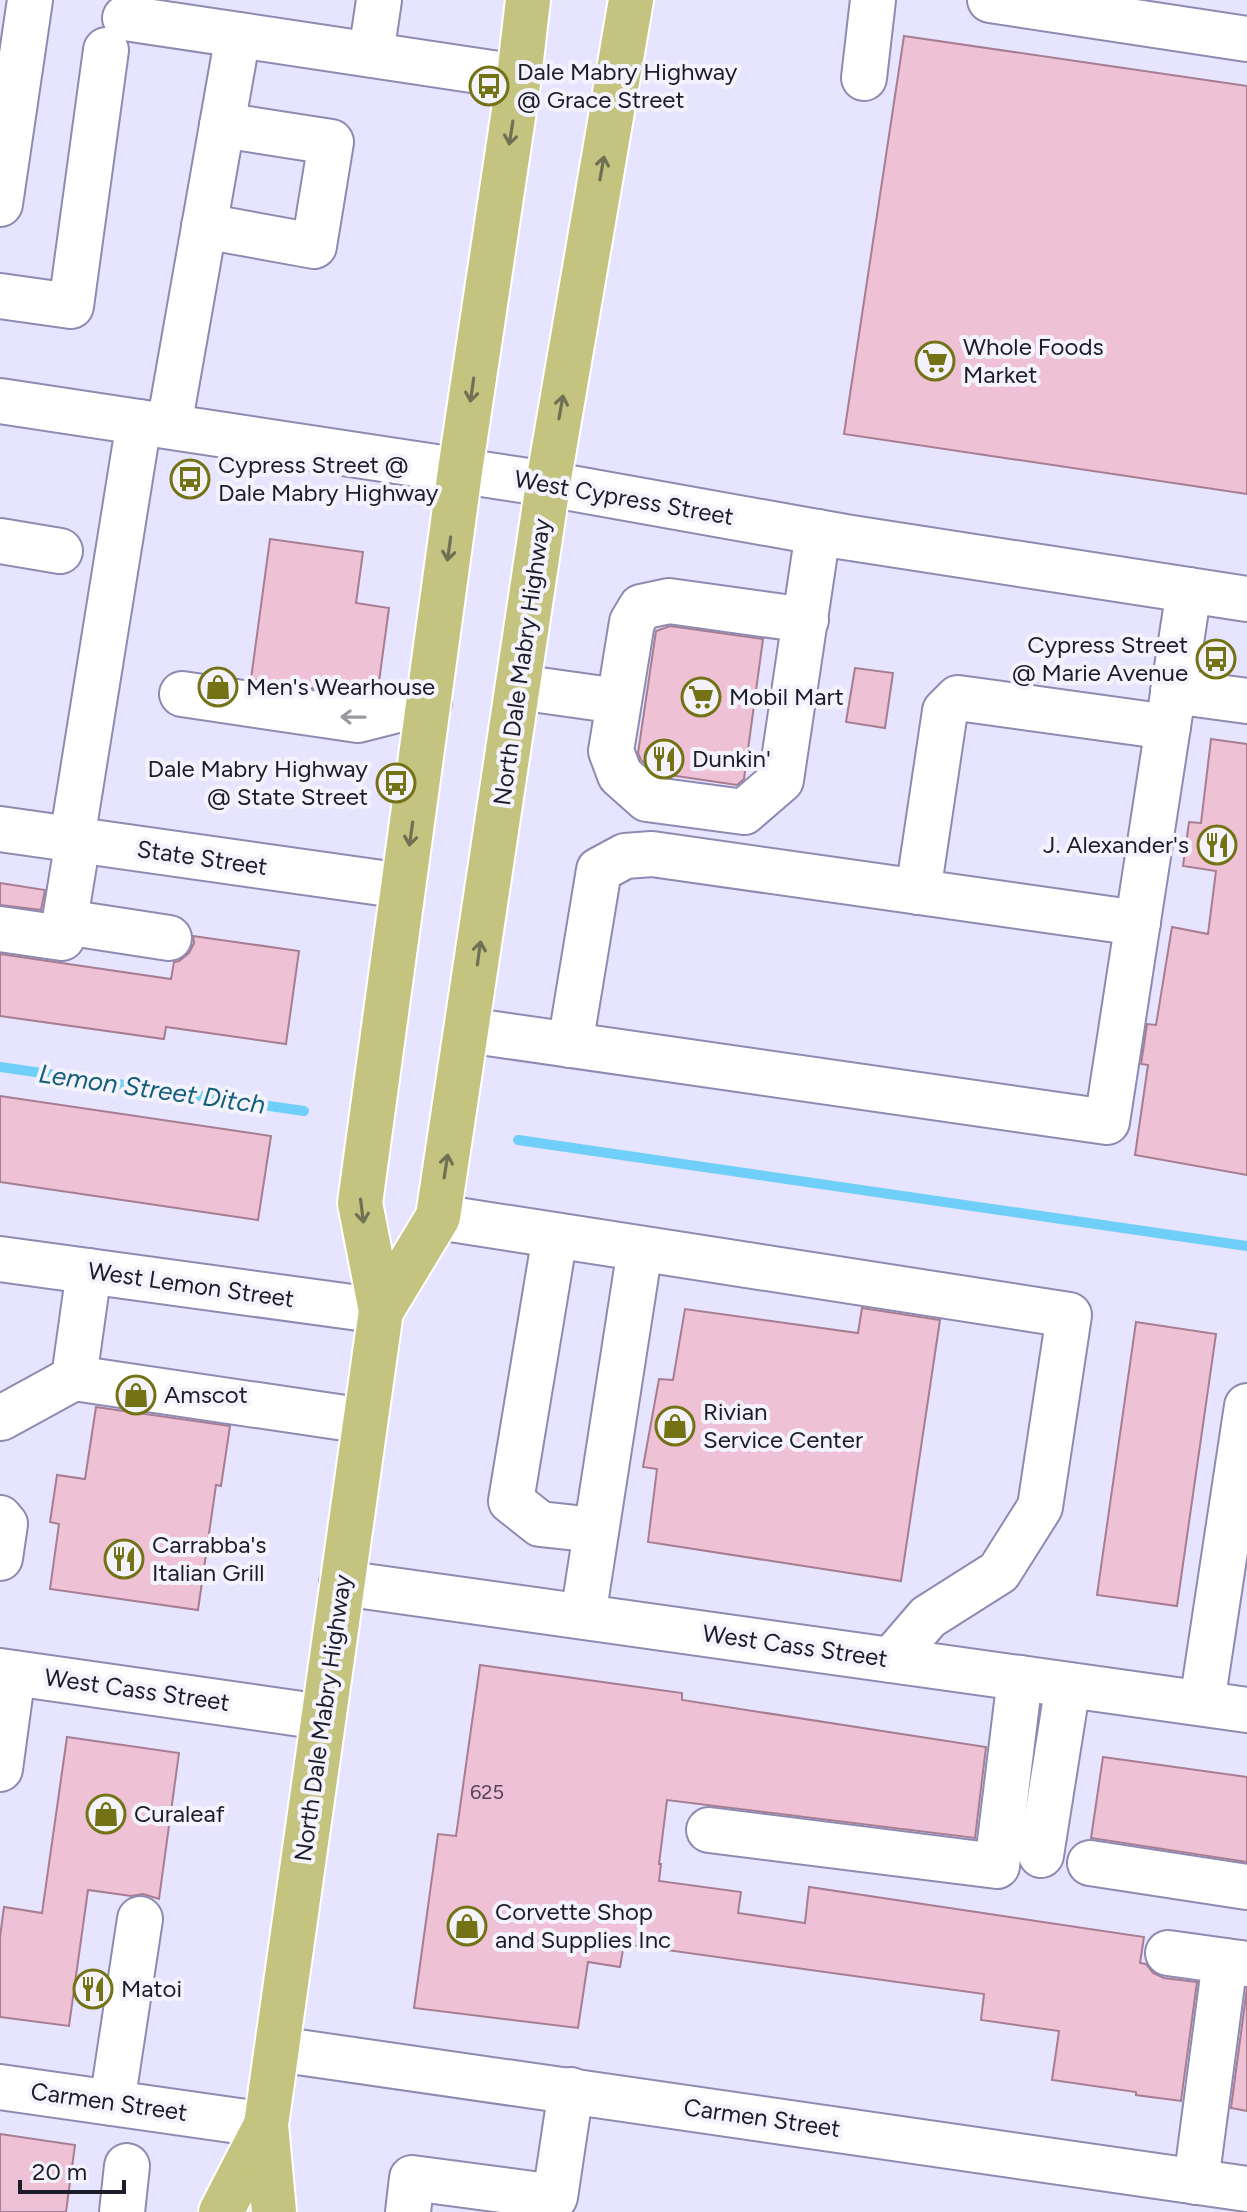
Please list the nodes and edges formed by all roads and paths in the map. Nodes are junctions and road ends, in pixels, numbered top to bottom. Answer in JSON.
{"nodes":[{"id":1,"x":30,"y":0,"type":"edge"},
{"id":2,"x":379,"y":0,"type":"edge"},
{"id":3,"x":528,"y":0,"type":"edge"},
{"id":4,"x":631,"y":0,"type":"edge"},
{"id":5,"x":873,"y":0,"type":"edge"},
{"id":6,"x":990,"y":0,"type":"edge"},
{"id":7,"x":238,"y":35,"type":"junction"},
{"id":8,"x":1247,"y":39,"type":"edge"},
{"id":9,"x":371,"y":54,"type":"junction"},
{"id":10,"x":519,"y":77,"type":"junction"},
{"id":11,"x":864,"y":78,"type":"dead end"},
{"id":12,"x":222,"y":125,"type":"junction"},
{"id":13,"x":0,"y":204,"type":"edge"},
{"id":14,"x":204,"y":226,"type":"junction"},
{"id":15,"x":0,"y":296,"type":"edge"},
{"id":16,"x":0,"y":401,"type":"edge"},
{"id":17,"x":154,"y":424,"type":"junction"},
{"id":18,"x":460,"y":471,"type":"junction"},
{"id":19,"x":548,"y":484,"type":"junction"},
{"id":20,"x":818,"y":532,"type":"junction"},
{"id":21,"x":0,"y":541,"type":"edge"},
{"id":22,"x":60,"y":551,"type":"dead end"},
{"id":23,"x":1189,"y":590,"type":"junction"},
{"id":24,"x":1247,"y":599,"type":"edge"},
{"id":25,"x":806,"y":620,"type":"junction"},
{"id":26,"x":518,"y":687,"type":"junction"},
{"id":27,"x":182,"y":694,"type":"dead end"},
{"id":28,"x":618,"y":701,"type":"junction"},
{"id":29,"x":1247,"y":701,"type":"edge"},
{"id":30,"x":429,"y":702,"type":"junction"},
{"id":31,"x":1170,"y":709,"type":"junction"},
{"id":32,"x":0,"y":829,"type":"edge"},
{"id":33,"x":75,"y":839,"type":"junction"},
{"id":34,"x":403,"y":886,"type":"junction"},
{"id":35,"x":918,"y":892,"type":"junction"},
{"id":36,"x":65,"y":922,"type":"junction"},
{"id":37,"x":1138,"y":923,"type":"junction"},
{"id":38,"x":0,"y":929,"type":"edge"},
{"id":39,"x":169,"y":938,"type":"dead end"},
{"id":40,"x":467,"y":1030,"type":"junction"},
{"id":41,"x":570,"y":1045,"type":"junction"},
{"id":42,"x":438,"y":1217,"type":"junction"},
{"id":43,"x":555,"y":1236,"type":"junction"},
{"id":44,"x":640,"y":1249,"type":"junction"},
{"id":45,"x":0,"y":1259,"type":"edge"},
{"id":46,"x":89,"y":1271,"type":"junction"},
{"id":47,"x":381,"y":1311,"type":"junction"},
{"id":48,"x":74,"y":1378,"type":"junction"},
{"id":49,"x":1247,"y":1406,"type":"edge"},
{"id":50,"x":1,"y":1418,"type":"edge"},
{"id":51,"x":365,"y":1421,"type":"junction"},
{"id":52,"x":0,"y":1518,"type":"edge"},
{"id":53,"x":595,"y":1530,"type":"junction"},
{"id":54,"x":0,"y":1558,"type":"edge"},
{"id":55,"x":342,"y":1583,"type":"junction"},
{"id":56,"x":583,"y":1616,"type":"junction"},
{"id":57,"x":891,"y":1660,"type":"junction"},
{"id":58,"x":7,"y":1672,"type":"edge"},
{"id":59,"x":1020,"y":1678,"type":"junction"},
{"id":60,"x":1068,"y":1685,"type":"junction"},
{"id":61,"x":1202,"y":1703,"type":"junction"},
{"id":62,"x":1247,"y":1710,"type":"edge"},
{"id":63,"x":322,"y":1717,"type":"junction"},
{"id":64,"x":2,"y":1746,"type":"edge"},
{"id":65,"x":709,"y":1830,"type":"dead end"},
{"id":66,"x":1041,"y":1855,"type":"dead end"},
{"id":67,"x":1090,"y":1863,"type":"dead end"},
{"id":68,"x":1247,"y":1887,"type":"edge"},
{"id":69,"x":140,"y":1919,"type":"dead end"},
{"id":70,"x":1168,"y":1953,"type":"dead end"},
{"id":71,"x":1236,"y":1962,"type":"edge"},
{"id":72,"x":277,"y":2049,"type":"junction"},
{"id":73,"x":0,"y":2087,"type":"edge"},
{"id":74,"x":571,"y":2090,"type":"junction"},
{"id":75,"x":112,"y":2103,"type":"junction"},
{"id":76,"x":266,"y":2125,"type":"junction"},
{"id":77,"x":127,"y":2166,"type":"dead end"},
{"id":78,"x":1196,"y":2182,"type":"junction"},
{"id":79,"x":1247,"y":2189,"type":"edge"},
{"id":80,"x":122,"y":2212,"type":"edge"},
{"id":81,"x":221,"y":2212,"type":"edge"},
{"id":82,"x":274,"y":2212,"type":"edge"},
{"id":83,"x":408,"y":2212,"type":"edge"}],
"edges":[{"from":1,"to":13,"type":"street"},
{"from":2,"to":9,"type":"street"},
{"from":3,"to":10,"type":"main road","name":"North Dale Mabry Highway"},
{"from":19,"to":4,"type":"main road","name":"North Dale Mabry Highway","one_way":true},
{"from":5,"to":11,"type":"street"},
{"from":6,"to":8,"type":"street"},
{"from":7,"to":9,"type":"street"},
{"from":7,"to":12,"type":"street"},
{"from":7,"to":15,"type":"street"},
{"from":9,"to":10,"type":"street"},
{"from":10,"to":18,"type":"main road","name":"North Dale Mabry Highway","one_way":true},
{"from":12,"to":14,"type":"street"},
{"from":12,"to":14,"type":"street"},
{"from":14,"to":17,"type":"street"},
{"from":16,"to":17,"type":"street","name":"West Cypress Street"},
{"from":17,"to":18,"type":"street","name":"West Cypress Street"},
{"from":17,"to":33,"type":"street"},
{"from":18,"to":19,"type":"street","name":"West Cypress Street"},
{"from":18,"to":30,"type":"main road","name":"North Dale Mabry Highway","one_way":true},
{"from":19,"to":20,"type":"street","name":"West Cypress Street"},
{"from":19,"to":26,"type":"main road","name":"North Dale Mabry Highway"},
{"from":20,"to":23,"type":"street","name":"West Cypress Street"},
{"from":20,"to":25,"type":"street"},
{"from":21,"to":22,"type":"street"},
{"from":23,"to":24,"type":"street","name":"West Cypress Street"},
{"from":23,"to":31,"type":"street"},
{"from":25,"to":28,"type":"street"},
{"from":25,"to":28,"type":"street"},
{"from":26,"to":28,"type":"street"},
{"from":40,"to":26,"type":"main road","name":"North Dale Mabry Highway","one_way":true},
{"from":30,"to":27,"type":"street","one_way":true},
{"from":29,"to":31,"type":"street"},
{"from":30,"to":34,"type":"main road","name":"North Dale Mabry Highway","one_way":true},
{"from":31,"to":35,"type":"street"},
{"from":31,"to":37,"type":"street"},
{"from":32,"to":33,"type":"street","name":"State Street"},
{"from":33,"to":34,"type":"street","name":"State Street"},
{"from":33,"to":36,"type":"street"},
{"from":34,"to":47,"type":"main road","name":"North Dale Mabry Highway","one_way":true},
{"from":35,"to":37,"type":"street"},
{"from":35,"to":41,"type":"street"},
{"from":36,"to":38,"type":"street"},
{"from":36,"to":39,"type":"street"},
{"from":37,"to":41,"type":"street"},
{"from":40,"to":41,"type":"street"},
{"from":42,"to":40,"type":"main road","name":"North Dale Mabry Highway","one_way":true},
{"from":42,"to":43,"type":"street"},
{"from":42,"to":47,"type":"main road","name":"North Dale Mabry Highway"},
{"from":43,"to":44,"type":"street"},
{"from":43,"to":53,"type":"street"},
{"from":44,"to":53,"type":"street"},
{"from":44,"to":57,"type":"street"},
{"from":45,"to":46,"type":"street","name":"West Lemon Street"},
{"from":46,"to":47,"type":"street","name":"West Lemon Street"},
{"from":46,"to":48,"type":"street"},
{"from":47,"to":51,"type":"main road","name":"North Dale Mabry Highway"},
{"from":48,"to":50,"type":"street"},
{"from":48,"to":51,"type":"street"},
{"from":49,"to":61,"type":"street"},
{"from":51,"to":55,"type":"main road","name":"North Dale Mabry Highway"},
{"from":52,"to":54,"type":"street"},
{"from":53,"to":56,"type":"street"},
{"from":55,"to":56,"type":"street","name":"West Cass Street"},
{"from":55,"to":63,"type":"main road","name":"North Dale Mabry Highway"},
{"from":56,"to":57,"type":"street","name":"West Cass Street"},
{"from":57,"to":59,"type":"street","name":"West Cass Street"},
{"from":58,"to":63,"type":"street","name":"West Cass Street"},
{"from":58,"to":64,"type":"street"},
{"from":59,"to":60,"type":"street","name":"West Cass Street"},
{"from":59,"to":65,"type":"street"},
{"from":60,"to":61,"type":"street","name":"West Cass Street"},
{"from":60,"to":66,"type":"street"},
{"from":61,"to":62,"type":"street","name":"West Cass Street"},
{"from":63,"to":72,"type":"main road","name":"North Dale Mabry Highway"},
{"from":67,"to":68,"type":"street"},
{"from":69,"to":75,"type":"street"},
{"from":70,"to":71,"type":"street"},
{"from":71,"to":78,"type":"street"},
{"from":72,"to":74,"type":"street","name":"Carmen Street"},
{"from":72,"to":76,"type":"main road","name":"North Dale Mabry Highway"},
{"from":73,"to":75,"type":"street","name":"Carmen Street"},
{"from":74,"to":78,"type":"street","name":"Carmen Street"},
{"from":74,"to":83,"type":"street"},
{"from":75,"to":76,"type":"street","name":"Carmen Street"},
{"from":76,"to":81,"type":"main road","name":"North Dale Mabry Highway"},
{"from":76,"to":82,"type":"main road","name":"North Dale Mabry Highway"},
{"from":77,"to":80,"type":"street"},
{"from":78,"to":79,"type":"street","name":"Carmen Street"}]}
